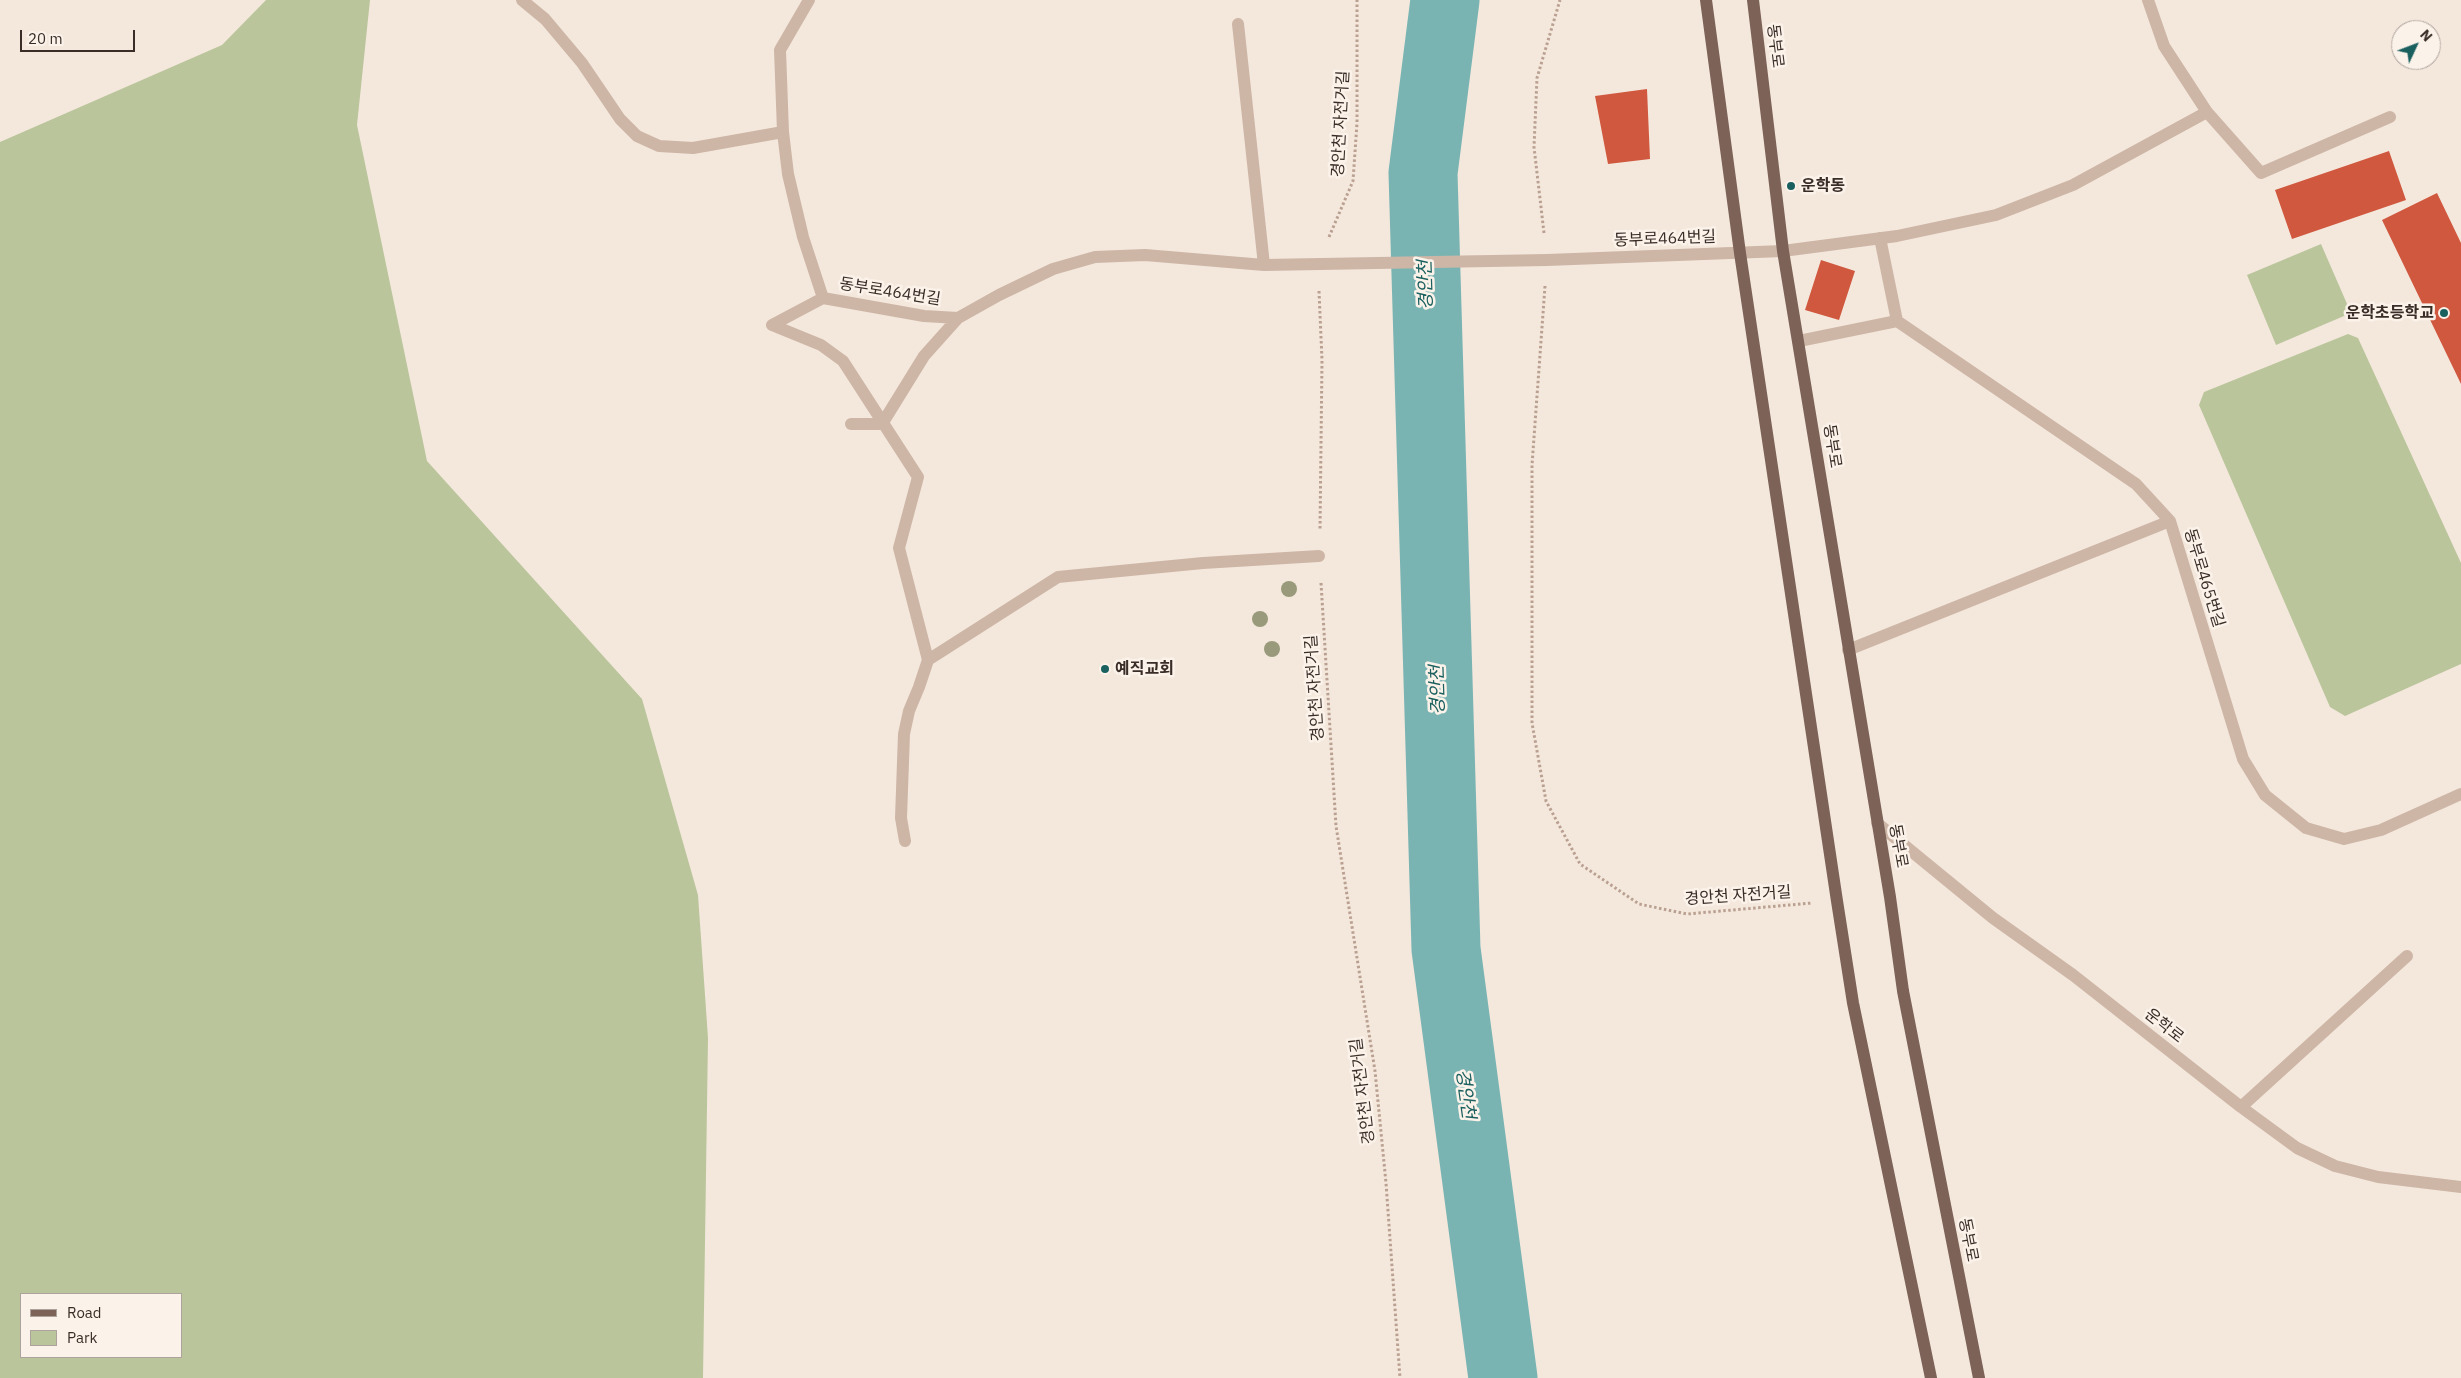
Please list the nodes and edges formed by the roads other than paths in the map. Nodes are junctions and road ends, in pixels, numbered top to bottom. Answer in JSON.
{"nodes":[{"id":1,"x":522,"y":0,"type":"edge"},
{"id":2,"x":809,"y":0,"type":"edge"},
{"id":3,"x":1706,"y":0,"type":"edge"},
{"id":4,"x":1752,"y":0,"type":"edge"},
{"id":5,"x":2148,"y":0,"type":"edge"},
{"id":6,"x":1238,"y":24,"type":"dead end"},
{"id":7,"x":2207,"y":112,"type":"junction"},
{"id":8,"x":2390,"y":117,"type":"dead end"},
{"id":9,"x":783,"y":132,"type":"junction"},
{"id":10,"x":1880,"y":238,"type":"junction"},
{"id":11,"x":1783,"y":251,"type":"junction"},
{"id":12,"x":1740,"y":253,"type":"junction"},
{"id":13,"x":1264,"y":265,"type":"junction"},
{"id":14,"x":823,"y":298,"type":"junction"},
{"id":15,"x":958,"y":318,"type":"junction"},
{"id":16,"x":1897,"y":321,"type":"junction"},
{"id":17,"x":1799,"y":341,"type":"junction"},
{"id":18,"x":851,"y":424,"type":"dead end"},
{"id":19,"x":882,"y":424,"type":"junction"},
{"id":20,"x":2170,"y":521,"type":"junction"},
{"id":21,"x":1319,"y":556,"type":"road end"},
{"id":22,"x":1848,"y":650,"type":"junction"},
{"id":23,"x":928,"y":660,"type":"junction"},
{"id":24,"x":2461,"y":794,"type":"edge"},
{"id":25,"x":1877,"y":823,"type":"junction"},
{"id":26,"x":905,"y":841,"type":"dead end"},
{"id":27,"x":2407,"y":956,"type":"dead end"},
{"id":28,"x":2241,"y":1107,"type":"junction"},
{"id":29,"x":2461,"y":1187,"type":"edge"},
{"id":30,"x":1931,"y":1378,"type":"edge"},
{"id":31,"x":1978,"y":1378,"type":"edge"}],
"edges":[{"from":1,"to":9,"type":"street"},
{"from":2,"to":9,"type":"street","name":"동부로464번길"},
{"from":3,"to":12,"type":"main road"},
{"from":4,"to":11,"type":"main road","name":"동부로"},
{"from":5,"to":7,"type":"street"},
{"from":6,"to":13,"type":"street"},
{"from":7,"to":8,"type":"street"},
{"from":7,"to":10,"type":"street","name":"동부로464번길"},
{"from":9,"to":14,"type":"street","name":"동부로464번길"},
{"from":10,"to":11,"type":"street","name":"동부로464번길"},
{"from":10,"to":16,"type":"street"},
{"from":11,"to":12,"type":"street","name":"동부로464번길"},
{"from":11,"to":17,"type":"main road","name":"동부로"},
{"from":12,"to":13,"type":"street","name":"동부로464번길"},
{"from":12,"to":30,"type":"main road"},
{"from":13,"to":15,"type":"street","name":"동부로464번길"},
{"from":14,"to":15,"type":"street","name":"동부로464번길"},
{"from":14,"to":19,"type":"street"},
{"from":15,"to":19,"type":"street"},
{"from":16,"to":17,"type":"street"},
{"from":16,"to":20,"type":"street","name":"동부로465번길"},
{"from":17,"to":22,"type":"main road","name":"동부로"},
{"from":18,"to":19,"type":"street"},
{"from":19,"to":23,"type":"street"},
{"from":20,"to":22,"type":"street"},
{"from":20,"to":24,"type":"street","name":"동부로465번길"},
{"from":21,"to":23,"type":"street"},
{"from":22,"to":25,"type":"main road","name":"동부로"},
{"from":23,"to":26,"type":"street"},
{"from":25,"to":28,"type":"street","name":"운학로"},
{"from":25,"to":31,"type":"main road","name":"동부로"},
{"from":27,"to":28,"type":"street"},
{"from":28,"to":29,"type":"street","name":"운학로"}]}
